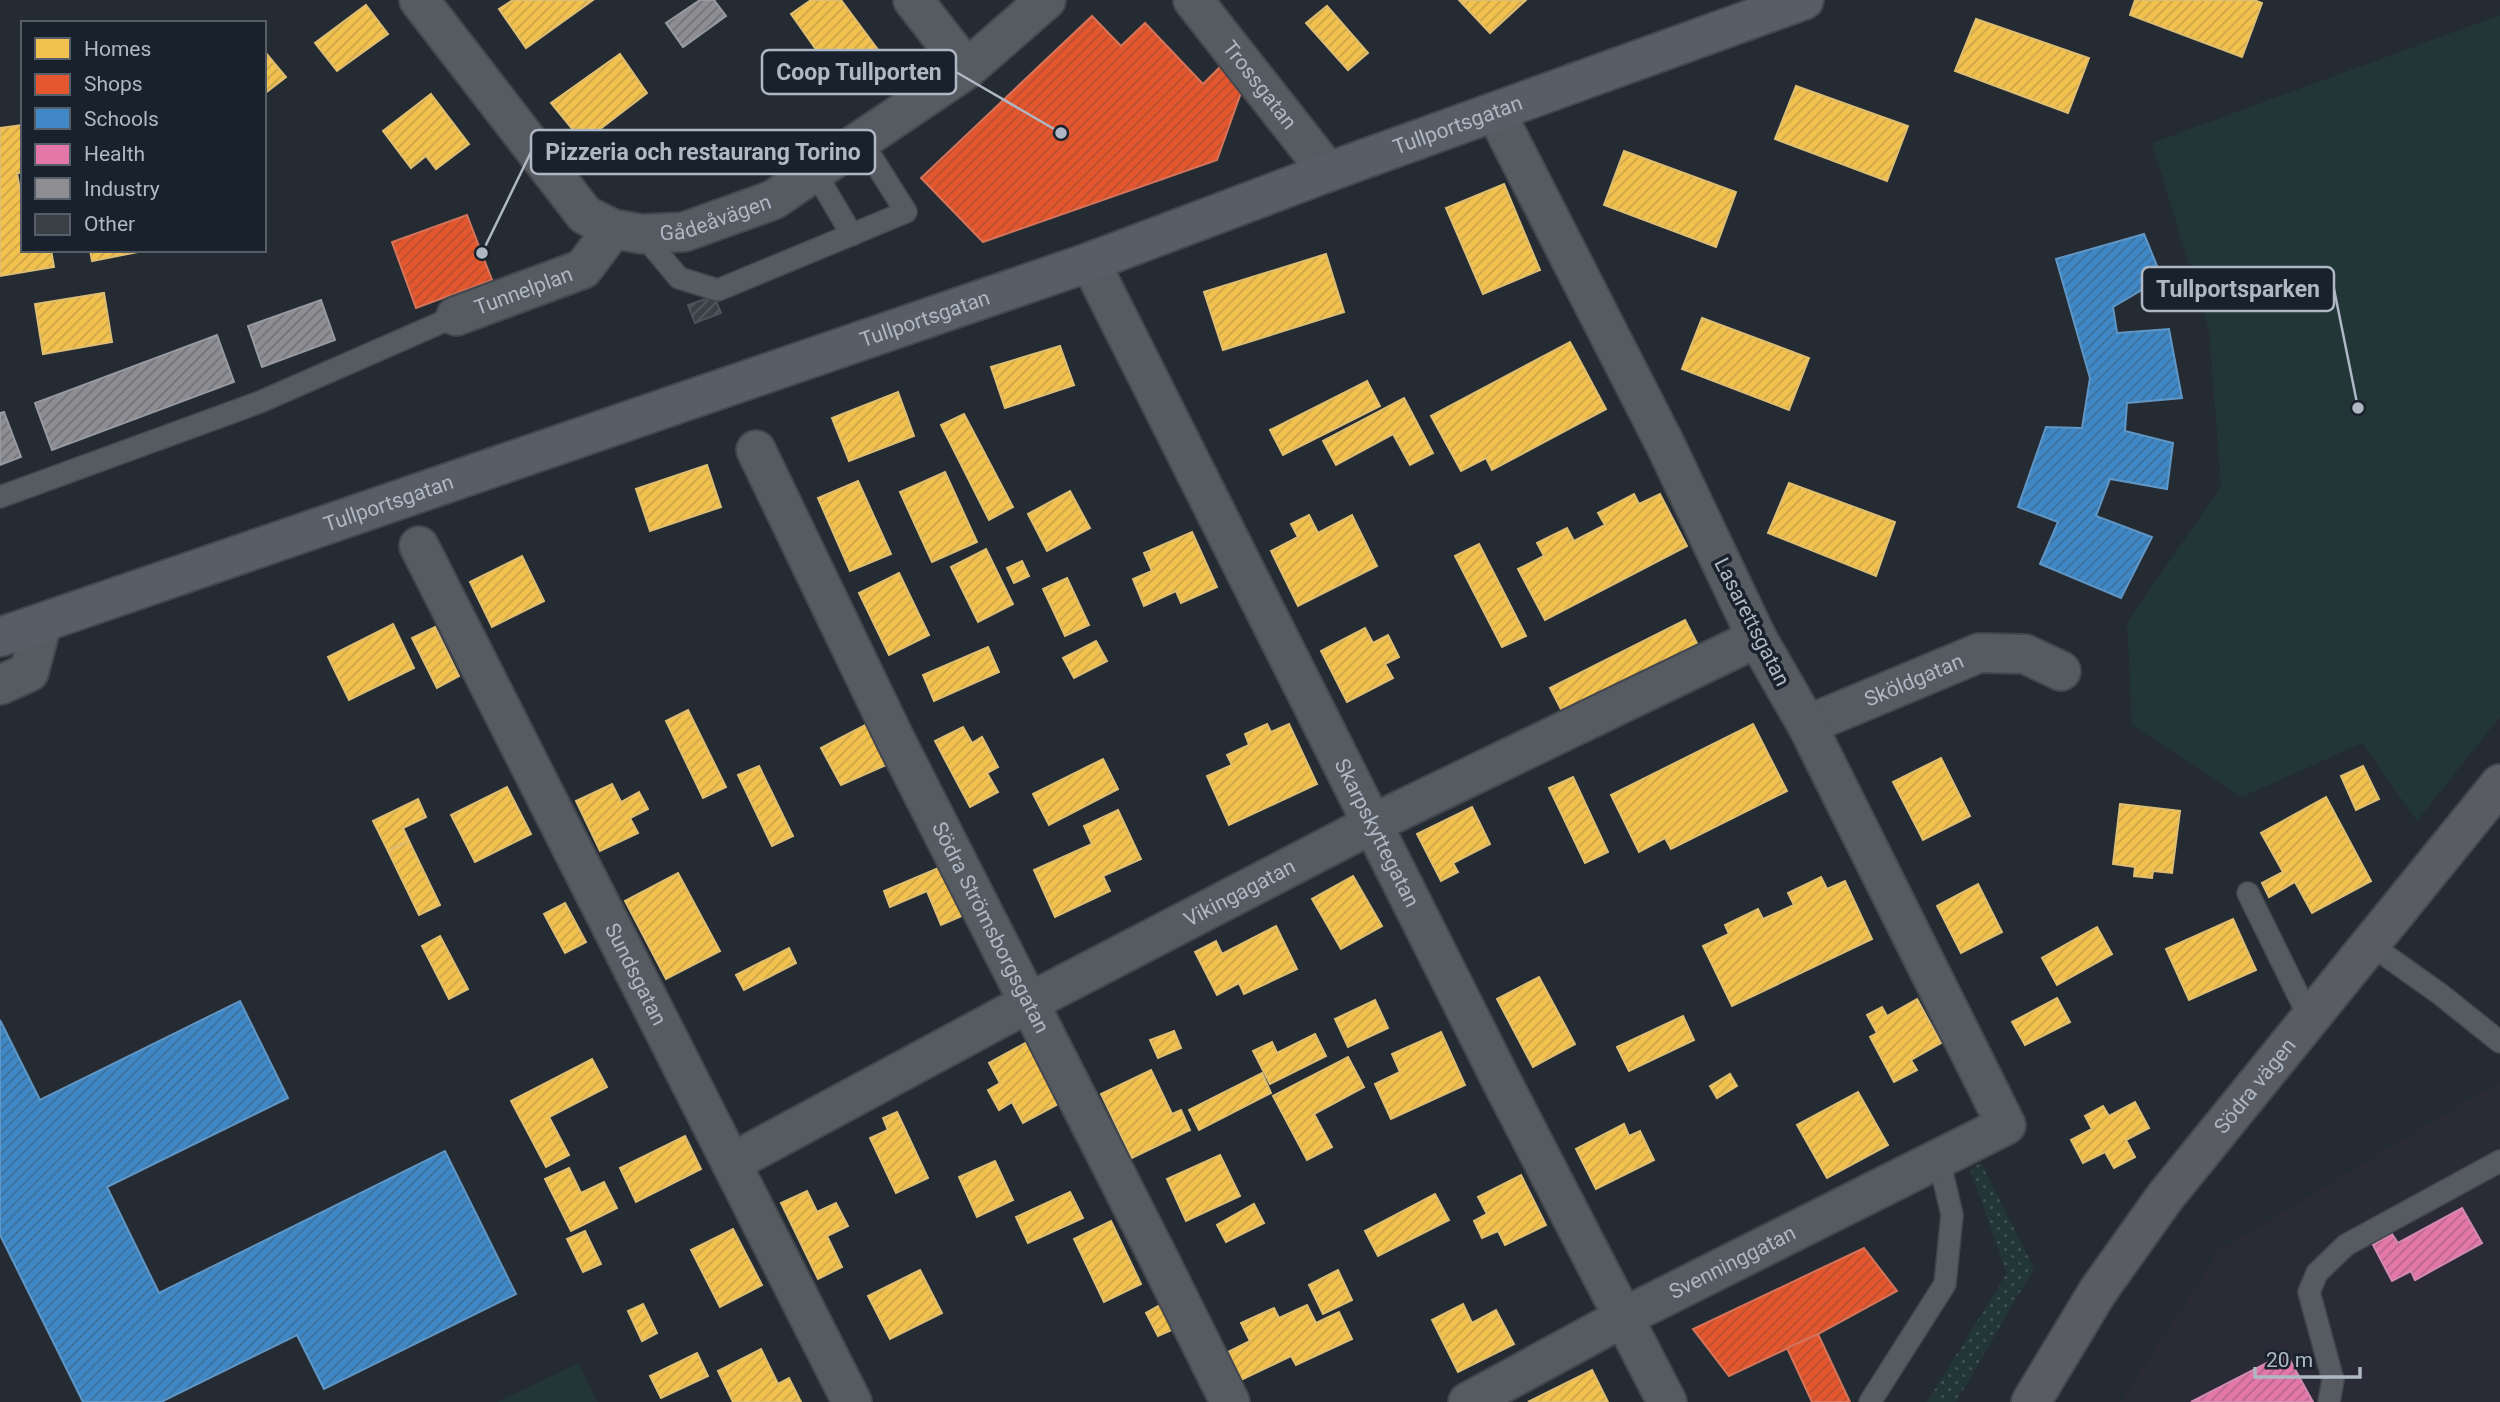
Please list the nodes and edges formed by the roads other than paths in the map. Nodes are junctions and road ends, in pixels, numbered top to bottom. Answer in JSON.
{"nodes":[{"id":1,"x":419,"y":0,"type":"edge"},
{"id":2,"x":913,"y":0,"type":"edge"},
{"id":3,"x":1046,"y":0,"type":"edge"},
{"id":4,"x":1193,"y":0,"type":"edge"},
{"id":5,"x":1804,"y":0,"type":"edge"},
{"id":6,"x":967,"y":69,"type":"junction"},
{"id":7,"x":1496,"y":113,"type":"junction"},
{"id":8,"x":862,"y":142,"type":"junction"},
{"id":9,"x":815,"y":172,"type":"junction"},
{"id":10,"x":1328,"y":172,"type":"junction"},
{"id":11,"x":628,"y":232,"type":"junction"},
{"id":12,"x":852,"y":235,"type":"junction"},
{"id":13,"x":1090,"y":262,"type":"junction"},
{"id":14,"x":456,"y":316,"type":"joint"},
{"id":15,"x":756,"y":450,"type":"dead end"},
{"id":16,"x":0,"y":496,"type":"edge"},
{"id":17,"x":419,"y":546,"type":"dead end"},
{"id":18,"x":42,"y":623,"type":"junction"},
{"id":19,"x":0,"y":637,"type":"edge"},
{"id":20,"x":1757,"y":638,"type":"junction"},
{"id":21,"x":2061,"y":671,"type":"dead end"},
{"id":22,"x":0,"y":685,"type":"edge"},
{"id":23,"x":1807,"y":725,"type":"junction"},
{"id":24,"x":2500,"y":784,"type":"edge"},
{"id":25,"x":1374,"y":823,"type":"junction"},
{"id":26,"x":2248,"y":893,"type":"dead end"},
{"id":27,"x":2371,"y":945,"type":"junction"},
{"id":28,"x":1030,"y":1002,"type":"junction"},
{"id":29,"x":2310,"y":1019,"type":"junction"},
{"id":30,"x":2500,"y":1042,"type":"edge"},
{"id":31,"x":2000,"y":1128,"type":"joint"},
{"id":32,"x":1939,"y":1159,"type":"junction"},
{"id":33,"x":2500,"y":1161,"type":"edge"},
{"id":34,"x":731,"y":1163,"type":"junction"},
{"id":35,"x":1624,"y":1317,"type":"junction"},
{"id":36,"x":1478,"y":1399,"type":"edge"},
{"id":37,"x":852,"y":1402,"type":"edge"},
{"id":38,"x":1230,"y":1402,"type":"edge"},
{"id":39,"x":1667,"y":1402,"type":"edge"},
{"id":40,"x":1870,"y":1402,"type":"edge"},
{"id":41,"x":2031,"y":1402,"type":"edge"},
{"id":42,"x":2329,"y":1402,"type":"edge"}],
"edges":[{"from":1,"to":11,"type":"street"},
{"from":2,"to":6,"type":"street"},
{"from":3,"to":6,"type":"street","name":"Gådeåvägen"},
{"from":4,"to":10,"type":"street","name":"Trossgatan"},
{"from":5,"to":7,"type":"main road","name":"Tullportsgatan"},
{"from":6,"to":8,"type":"street","name":"Gådeåvägen"},
{"from":7,"to":10,"type":"main road","name":"Tullportsgatan"},
{"from":7,"to":20,"type":"street","name":"Lasarettsgatan"},
{"from":8,"to":9,"type":"street","name":"Gådeåvägen"},
{"from":8,"to":12,"type":"lane"},
{"from":9,"to":11,"type":"street","name":"Gådeåvägen"},
{"from":9,"to":12,"type":"lane"},
{"from":10,"to":13,"type":"main road","name":"Tullportsgatan"},
{"from":11,"to":12,"type":"lane"},
{"from":11,"to":14,"type":"street","name":"Tunnelplan"},
{"from":13,"to":18,"type":"main road","name":"Tullportsgatan"},
{"from":13,"to":25,"type":"street","name":"Skarpskyttegatan"},
{"from":14,"to":16,"type":"lane"},
{"from":15,"to":28,"type":"street","name":"Södra Strömsborgsgatan"},
{"from":17,"to":34,"type":"street","name":"Sundsgatan"},
{"from":18,"to":19,"type":"main road","name":"Tullportsgatan"},
{"from":18,"to":22,"type":"street"},
{"from":20,"to":23,"type":"street","name":"Lasarettsgatan"},
{"from":20,"to":25,"type":"street","name":"Vikingagatan"},
{"from":21,"to":23,"type":"street","name":"Sköldgatan"},
{"from":23,"to":31,"type":"street","name":"Lasarettsgatan"},
{"from":24,"to":27,"type":"highway","name":"Södra vägen"},
{"from":25,"to":28,"type":"street","name":"Vikingagatan"},
{"from":25,"to":35,"type":"street","name":"Skarpskyttegatan"},
{"from":26,"to":29,"type":"lane"},
{"from":27,"to":29,"type":"highway","name":"Södra vägen"},
{"from":27,"to":30,"type":"lane"},
{"from":28,"to":34,"type":"street","name":"Vikingagatan"},
{"from":28,"to":38,"type":"street","name":"Södra Strömsborgsgatan"},
{"from":29,"to":41,"type":"highway","name":"Södra vägen"},
{"from":31,"to":32,"type":"street","name":"Svenninggatan"},
{"from":32,"to":35,"type":"street","name":"Svenninggatan"},
{"from":32,"to":40,"type":"lane"},
{"from":33,"to":42,"type":"lane"},
{"from":34,"to":37,"type":"street","name":"Sundsgatan"},
{"from":35,"to":36,"type":"street","name":"Svenninggatan"},
{"from":35,"to":39,"type":"street","name":"Skarpskyttegatan"}]}
